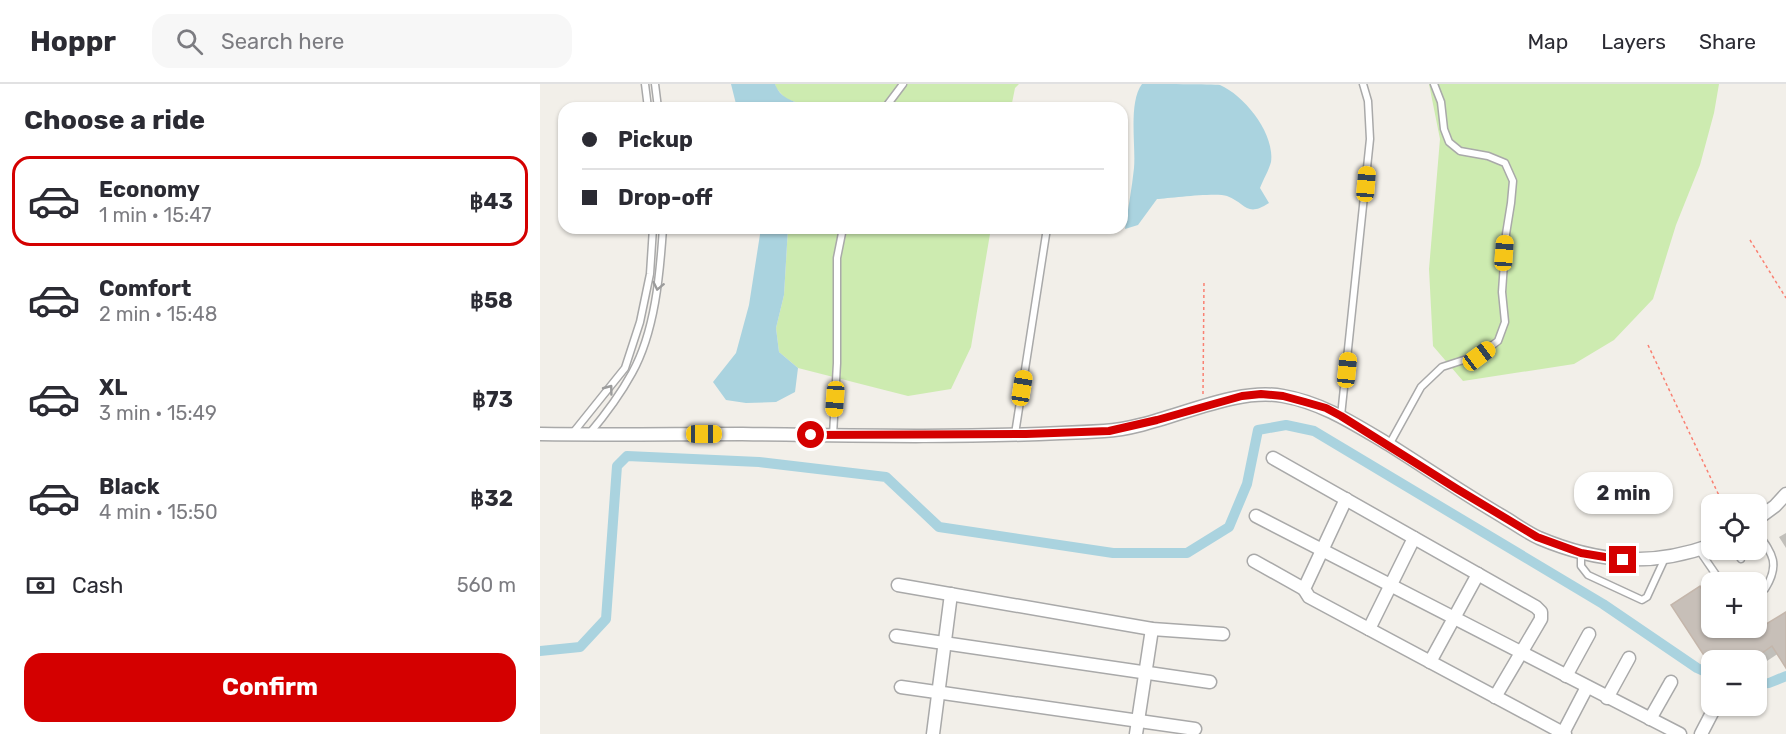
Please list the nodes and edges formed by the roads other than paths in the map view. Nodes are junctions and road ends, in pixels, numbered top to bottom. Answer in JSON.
{"nodes":[{"id":1,"x":645,"y":84,"type":"edge"},
{"id":2,"x":654,"y":84,"type":"edge"},
{"id":3,"x":903,"y":84,"type":"edge"},
{"id":4,"x":1363,"y":84,"type":"edge"},
{"id":5,"x":1434,"y":84,"type":"edge"},
{"id":6,"x":647,"y":102,"type":"edge"},
{"id":7,"x":657,"y":102,"type":"edge"},
{"id":8,"x":890,"y":102,"type":"edge"},
{"id":9,"x":653,"y":234,"type":"edge"},
{"id":10,"x":663,"y":234,"type":"edge"},
{"id":11,"x":842,"y":234,"type":"edge"},
{"id":12,"x":1046,"y":234,"type":"edge"},
{"id":13,"x":1341,"y":416,"type":"junction"},
{"id":14,"x":540,"y":434,"type":"edge"},
{"id":15,"x":572,"y":434,"type":"junction"},
{"id":16,"x":1015,"y":434,"type":"junction"},
{"id":17,"x":587,"y":435,"type":"junction"},
{"id":18,"x":833,"y":435,"type":"junction"},
{"id":19,"x":1389,"y":445,"type":"junction"},
{"id":20,"x":1274,"y":458,"type":"dead end"},
{"id":21,"x":1786,"y":494,"type":"edge"},
{"id":22,"x":1346,"y":499,"type":"junction"},
{"id":23,"x":1767,"y":512,"type":"edge"},
{"id":24,"x":1256,"y":516,"type":"dead end"},
{"id":25,"x":1414,"y":538,"type":"junction"},
{"id":26,"x":1767,"y":546,"type":"edge"},
{"id":27,"x":1701,"y":548,"type":"edge"},
{"id":28,"x":1698,"y":549,"type":"junction"},
{"id":29,"x":1322,"y":550,"type":"junction"},
{"id":30,"x":1581,"y":553,"type":"junction"},
{"id":31,"x":1665,"y":558,"type":"junction"},
{"id":32,"x":1254,"y":561,"type":"dead end"},
{"id":33,"x":1714,"y":572,"type":"edge"},
{"id":34,"x":1478,"y":574,"type":"junction"},
{"id":35,"x":1767,"y":582,"type":"edge"},
{"id":36,"x":898,"y":585,"type":"dead end"},
{"id":37,"x":1390,"y":585,"type":"junction"},
{"id":38,"x":1304,"y":589,"type":"junction"},
{"id":39,"x":951,"y":594,"type":"junction"},
{"id":40,"x":1456,"y":618,"type":"junction"},
{"id":41,"x":1152,"y":629,"type":"junction"},
{"id":42,"x":1368,"y":629,"type":"junction"},
{"id":43,"x":1589,"y":633,"type":"dead end"},
{"id":44,"x":1223,"y":634,"type":"dead end"},
{"id":45,"x":896,"y":636,"type":"dead end"},
{"id":46,"x":946,"y":643,"type":"junction"},
{"id":47,"x":1521,"y":651,"type":"junction"},
{"id":48,"x":1629,"y":658,"type":"dead end"},
{"id":49,"x":1430,"y":662,"type":"junction"},
{"id":50,"x":1146,"y":671,"type":"junction"},
{"id":51,"x":1566,"y":676,"type":"junction"},
{"id":52,"x":1209,"y":682,"type":"dead end"},
{"id":53,"x":1671,"y":682,"type":"dead end"},
{"id":54,"x":901,"y":687,"type":"dead end"},
{"id":55,"x":1587,"y":687,"type":"junction"},
{"id":56,"x":939,"y":693,"type":"junction"},
{"id":57,"x":1495,"y":697,"type":"junction"},
{"id":58,"x":1608,"y":698,"type":"junction"},
{"id":59,"x":1710,"y":716,"type":"edge"},
{"id":60,"x":1650,"y":720,"type":"junction"},
{"id":61,"x":1138,"y":721,"type":"junction"},
{"id":62,"x":1195,"y":729,"type":"dead end"},
{"id":63,"x":1564,"y":733,"type":"edge"},
{"id":64,"x":933,"y":734,"type":"edge"},
{"id":65,"x":1136,"y":734,"type":"edge"},
{"id":66,"x":1680,"y":734,"type":"edge"},
{"id":67,"x":1701,"y":734,"type":"edge"}],
"edges":[{"from":1,"to":6,"type":"lane"},
{"from":2,"to":7,"type":"lane"},
{"from":3,"to":8,"type":"lane"},
{"from":4,"to":13,"type":"lane"},
{"from":5,"to":19,"type":"lane"},
{"from":15,"to":9,"type":"lane","one_way":true},
{"from":10,"to":17,"type":"lane","one_way":true},
{"from":11,"to":18,"type":"lane"},
{"from":12,"to":16,"type":"lane"},
{"from":13,"to":16,"type":"street"},
{"from":13,"to":19,"type":"street"},
{"from":14,"to":15,"type":"street"},
{"from":15,"to":17,"type":"street"},
{"from":16,"to":18,"type":"street"},
{"from":17,"to":18,"type":"street"},
{"from":19,"to":30,"type":"street"},
{"from":20,"to":22,"type":"street"},
{"from":21,"to":23,"type":"street"},
{"from":22,"to":25,"type":"street"},
{"from":22,"to":29,"type":"street"},
{"from":24,"to":29,"type":"street"},
{"from":25,"to":34,"type":"street"},
{"from":25,"to":37,"type":"street"},
{"from":26,"to":35,"type":"lane"},
{"from":27,"to":28,"type":"street"},
{"from":28,"to":31,"type":"street"},
{"from":28,"to":33,"type":"lane"},
{"from":29,"to":37,"type":"street"},
{"from":29,"to":38,"type":"street"},
{"from":30,"to":31,"type":"street"},
{"from":30,"to":31,"type":"lane"},
{"from":32,"to":38,"type":"street"},
{"from":34,"to":40,"type":"street"},
{"from":34,"to":47,"type":"street"},
{"from":36,"to":39,"type":"street"},
{"from":37,"to":40,"type":"street"},
{"from":37,"to":42,"type":"street"},
{"from":38,"to":42,"type":"street"},
{"from":39,"to":41,"type":"street"},
{"from":39,"to":46,"type":"street"},
{"from":40,"to":47,"type":"street"},
{"from":40,"to":49,"type":"street"},
{"from":41,"to":44,"type":"street"},
{"from":41,"to":50,"type":"street"},
{"from":42,"to":49,"type":"street"},
{"from":43,"to":51,"type":"street"},
{"from":45,"to":46,"type":"street"},
{"from":46,"to":50,"type":"street"},
{"from":46,"to":56,"type":"street"},
{"from":47,"to":51,"type":"street"},
{"from":47,"to":57,"type":"street"},
{"from":48,"to":58,"type":"street"},
{"from":49,"to":57,"type":"street"},
{"from":50,"to":52,"type":"street"},
{"from":50,"to":61,"type":"street"},
{"from":51,"to":55,"type":"street"},
{"from":53,"to":60,"type":"street"},
{"from":54,"to":56,"type":"street"},
{"from":55,"to":58,"type":"street"},
{"from":55,"to":63,"type":"street"},
{"from":56,"to":61,"type":"street"},
{"from":56,"to":64,"type":"street"},
{"from":57,"to":63,"type":"street"},
{"from":58,"to":60,"type":"street"},
{"from":59,"to":67,"type":"street"},
{"from":60,"to":66,"type":"street"},
{"from":61,"to":62,"type":"street"},
{"from":61,"to":65,"type":"street"}]}
